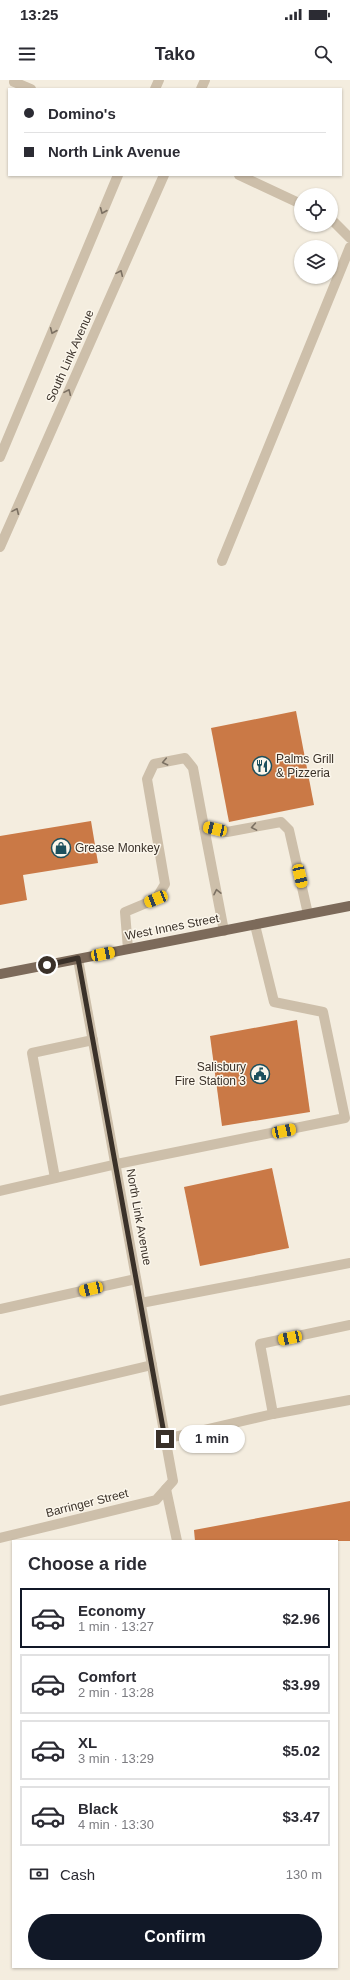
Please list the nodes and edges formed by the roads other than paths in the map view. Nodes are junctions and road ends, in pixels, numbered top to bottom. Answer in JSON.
{"nodes":[{"id":1,"x":14,"y":82,"type":"dead end"},
{"id":2,"x":29,"y":88,"type":"edge"},
{"id":3,"x":118,"y":176,"type":"edge"},
{"id":4,"x":164,"y":176,"type":"edge"},
{"id":5,"x":241,"y":176,"type":"edge"},
{"id":6,"x":294,"y":201,"type":"edge"},
{"id":7,"x":338,"y":226,"type":"edge"},
{"id":8,"x":350,"y":238,"type":"edge"},
{"id":9,"x":350,"y":247,"type":"edge"},
{"id":10,"x":0,"y":457,"type":"edge"},
{"id":11,"x":0,"y":547,"type":"edge"},
{"id":12,"x":222,"y":561,"type":"dead end"},
{"id":13,"x":204,"y":827,"type":"junction"},
{"id":14,"x":350,"y":906,"type":"edge"},
{"id":15,"x":308,"y":914,"type":"junction"},
{"id":16,"x":255,"y":925,"type":"junction"},
{"id":17,"x":224,"y":930,"type":"junction"},
{"id":18,"x":128,"y":949,"type":"junction"},
{"id":19,"x":78,"y":958,"type":"junction"},
{"id":20,"x":0,"y":974,"type":"edge"},
{"id":21,"x":93,"y":1040,"type":"junction"},
{"id":22,"x":117,"y":1164,"type":"junction"},
{"id":23,"x":55,"y":1178,"type":"junction"},
{"id":24,"x":0,"y":1191,"type":"edge"},
{"id":25,"x":350,"y":1263,"type":"edge"},
{"id":26,"x":136,"y":1279,"type":"junction"},
{"id":27,"x":141,"y":1303,"type":"junction"},
{"id":28,"x":0,"y":1309,"type":"edge"},
{"id":29,"x":350,"y":1325,"type":"edge"},
{"id":30,"x":152,"y":1365,"type":"junction"},
{"id":31,"x":350,"y":1400,"type":"edge"},
{"id":32,"x":0,"y":1401,"type":"edge"},
{"id":33,"x":273,"y":1414,"type":"junction"},
{"id":34,"x":165,"y":1439,"type":"junction"},
{"id":35,"x":173,"y":1481,"type":"joint"},
{"id":36,"x":166,"y":1489,"type":"junction"},
{"id":37,"x":0,"y":1538,"type":"edge"},
{"id":38,"x":177,"y":1540,"type":"edge"}],
"edges":[{"from":1,"to":2,"type":"street"},
{"from":3,"to":10,"type":"street","name":"South Link Avenue","one_way":true},
{"from":11,"to":4,"type":"street","name":"South Link Avenue","one_way":true},
{"from":5,"to":6,"type":"street"},
{"from":7,"to":8,"type":"street"},
{"from":9,"to":12,"type":"street"},
{"from":15,"to":13,"type":"street","one_way":true},
{"from":17,"to":13,"type":"street","one_way":true},
{"from":13,"to":18,"type":"street","one_way":true},
{"from":14,"to":15,"type":"main road","name":"West Innes Street"},
{"from":15,"to":16,"type":"main road","name":"West Innes Street"},
{"from":16,"to":17,"type":"main road","name":"West Innes Street"},
{"from":16,"to":22,"type":"street"},
{"from":17,"to":18,"type":"main road","name":"West Innes Street"},
{"from":18,"to":19,"type":"main road","name":"West Innes Street"},
{"from":19,"to":20,"type":"main road","name":"West Innes Street"},
{"from":19,"to":21,"type":"street","name":"North Link Avenue"},
{"from":21,"to":22,"type":"street","name":"North Link Avenue"},
{"from":21,"to":23,"type":"street"},
{"from":22,"to":23,"type":"street"},
{"from":22,"to":26,"type":"street","name":"North Link Avenue"},
{"from":23,"to":24,"type":"street"},
{"from":25,"to":27,"type":"street"},
{"from":26,"to":27,"type":"street","name":"North Link Avenue"},
{"from":26,"to":28,"type":"street"},
{"from":27,"to":30,"type":"street","name":"North Link Avenue"},
{"from":29,"to":33,"type":"street"},
{"from":30,"to":32,"type":"street"},
{"from":30,"to":34,"type":"street","name":"North Link Avenue"},
{"from":31,"to":33,"type":"street"},
{"from":33,"to":34,"type":"street"},
{"from":34,"to":35,"type":"street","name":"North Link Avenue"},
{"from":35,"to":36,"type":"street","name":"Barringer Street"},
{"from":36,"to":37,"type":"street","name":"Barringer Street"},
{"from":36,"to":38,"type":"street"}]}
